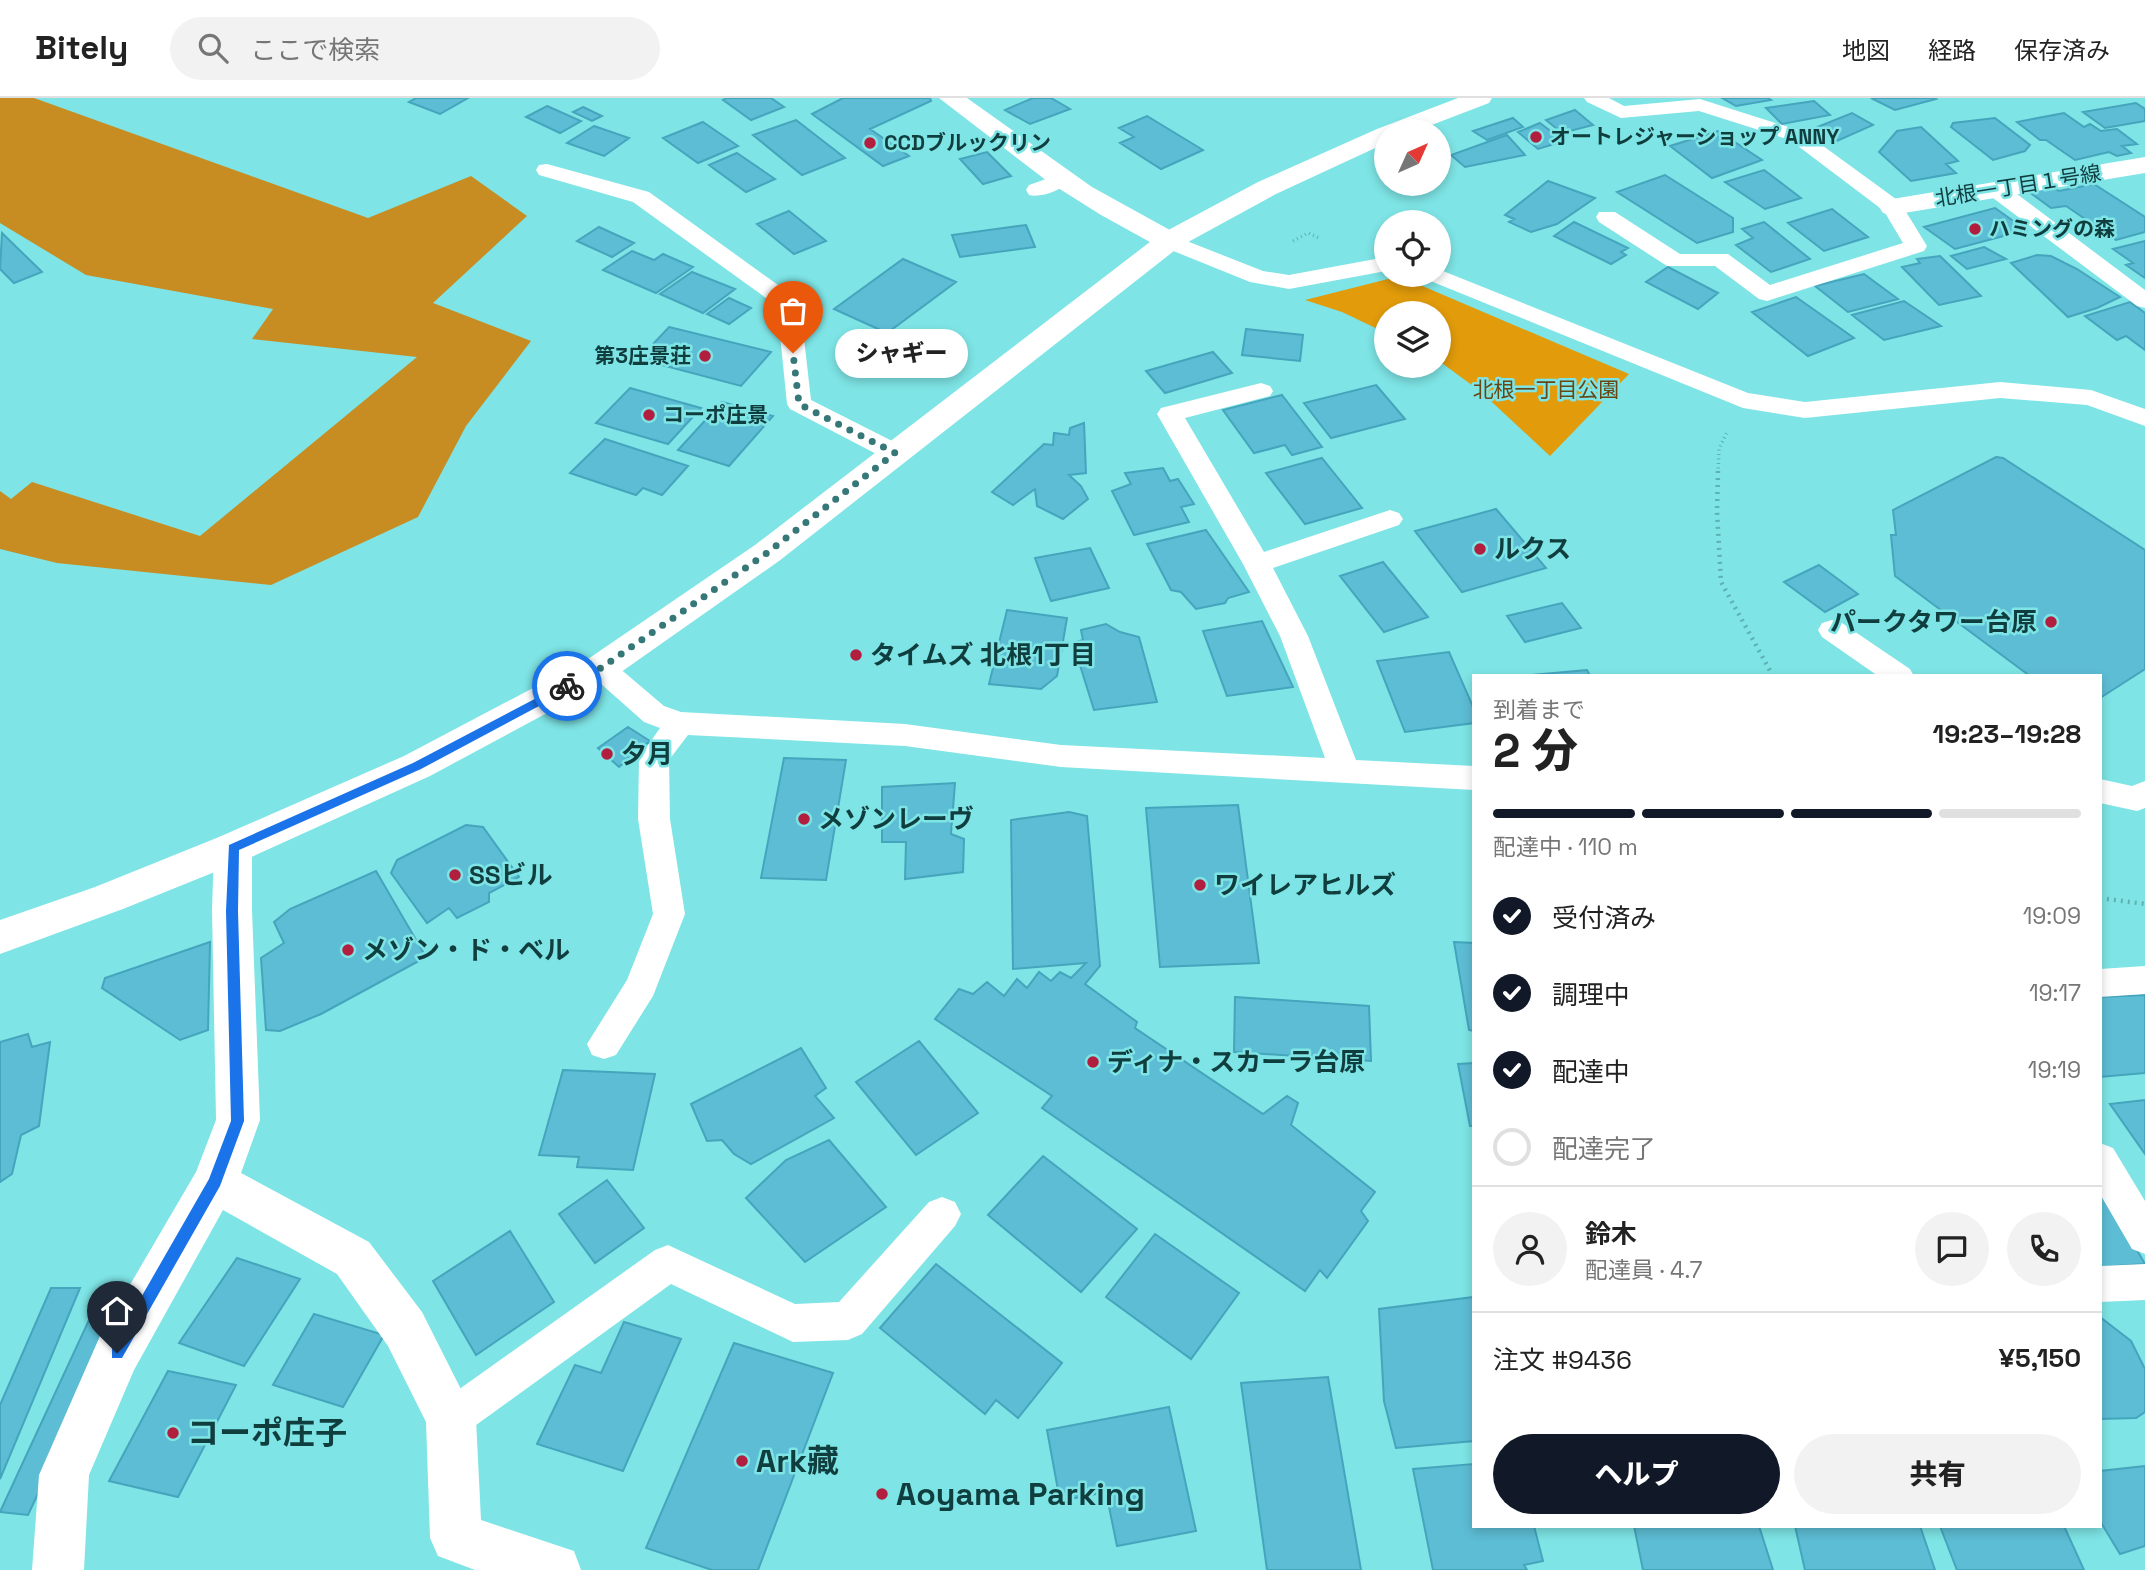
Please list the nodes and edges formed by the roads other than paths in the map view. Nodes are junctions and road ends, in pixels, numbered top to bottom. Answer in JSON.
{"nodes":[{"id":1,"x":951,"y":98,"type":"edge"},
{"id":2,"x":1480,"y":98,"type":"edge"},
{"id":3,"x":1594,"y":98,"type":"edge"},
{"id":4,"x":1425,"y":119,"type":"edge"},
{"id":5,"x":1374,"y":139,"type":"edge"},
{"id":6,"x":2145,"y":165,"type":"edge"},
{"id":7,"x":547,"y":170,"type":"dead end"},
{"id":8,"x":1997,"y":190,"type":"junction"},
{"id":9,"x":1892,"y":207,"type":"junction"},
{"id":10,"x":1607,"y":217,"type":"dead end"},
{"id":11,"x":1168,"y":242,"type":"junction"},
{"id":12,"x":1374,"y":266,"type":"edge"},
{"id":13,"x":1451,"y":281,"type":"edge"},
{"id":14,"x":2145,"y":301,"type":"edge"},
{"id":15,"x":1261,"y":391,"type":"dead end"},
{"id":16,"x":2145,"y":418,"type":"edge"},
{"id":17,"x":895,"y":453,"type":"junction"},
{"id":18,"x":1390,"y":519,"type":"dead end"},
{"id":19,"x":1257,"y":564,"type":"junction"},
{"id":20,"x":1832,"y":630,"type":"dead end"},
{"id":21,"x":601,"y":668,"type":"junction"},
{"id":22,"x":1897,"y":674,"type":"edge"},
{"id":23,"x":680,"y":723,"type":"junction"},
{"id":24,"x":1345,"y":771,"type":"junction"},
{"id":25,"x":1472,"y":778,"type":"edge"},
{"id":26,"x":2102,"y":791,"type":"edge"},
{"id":27,"x":2145,"y":793,"type":"edge"},
{"id":28,"x":233,"y":848,"type":"junction"},
{"id":29,"x":0,"y":937,"type":"edge"},
{"id":30,"x":2145,"y":980,"type":"edge"},
{"id":31,"x":2102,"y":983,"type":"edge"},
{"id":32,"x":604,"y":1044,"type":"dead end"},
{"id":33,"x":2102,"y":1163,"type":"edge"},
{"id":34,"x":215,"y":1182,"type":"junction"},
{"id":35,"x":943,"y":1214,"type":"dead end"},
{"id":36,"x":2145,"y":1236,"type":"edge"},
{"id":37,"x":2145,"y":1282,"type":"edge"},
{"id":38,"x":2102,"y":1284,"type":"edge"},
{"id":39,"x":451,"y":1419,"type":"junction"},
{"id":40,"x":58,"y":1570,"type":"edge"},
{"id":41,"x":555,"y":1570,"type":"edge"}],
"edges":[{"from":1,"to":11,"type":"main road"},
{"from":2,"to":4,"type":"main road"},
{"from":3,"to":9,"type":"lane"},
{"from":5,"to":11,"type":"main road"},
{"from":6,"to":8,"type":"main road","name":"北根一丁目１号線"},
{"from":7,"to":17,"type":"lane"},
{"from":8,"to":9,"type":"main road","name":"北根一丁目１号線"},
{"from":8,"to":14,"type":"lane"},
{"from":9,"to":10,"type":"lane"},
{"from":11,"to":12,"type":"lane"},
{"from":11,"to":17,"type":"main road"},
{"from":13,"to":16,"type":"lane"},
{"from":15,"to":19,"type":"lane"},
{"from":17,"to":21,"type":"main road"},
{"from":18,"to":19,"type":"lane"},
{"from":19,"to":24,"type":"lane"},
{"from":20,"to":22,"type":"lane"},
{"from":21,"to":23,"type":"lane"},
{"from":21,"to":28,"type":"main road"},
{"from":23,"to":24,"type":"lane"},
{"from":23,"to":32,"type":"lane"},
{"from":24,"to":25,"type":"lane"},
{"from":26,"to":27,"type":"lane"},
{"from":28,"to":29,"type":"main road"},
{"from":28,"to":34,"type":"main road"},
{"from":30,"to":31,"type":"lane"},
{"from":33,"to":36,"type":"lane"},
{"from":34,"to":39,"type":"main road"},
{"from":34,"to":40,"type":"main road"},
{"from":35,"to":39,"type":"lane"},
{"from":37,"to":38,"type":"lane"},
{"from":39,"to":41,"type":"main road"}]}
